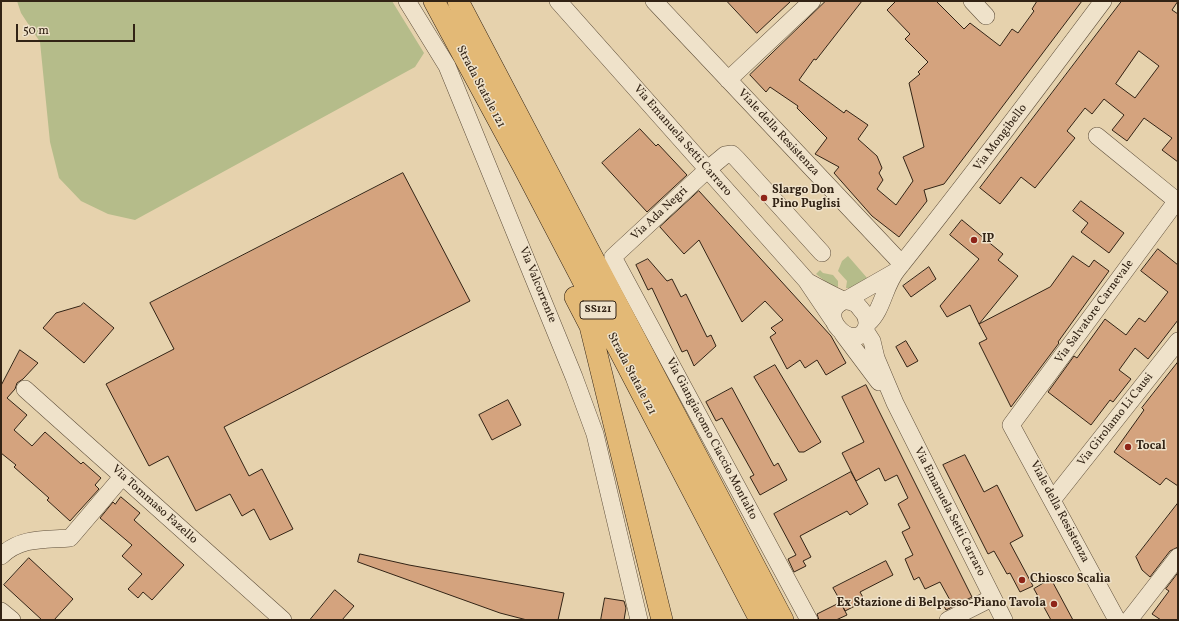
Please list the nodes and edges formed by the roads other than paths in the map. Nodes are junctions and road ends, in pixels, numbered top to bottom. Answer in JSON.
{"nodes":[{"id":1,"x":407,"y":1,"type":"edge"},
{"id":2,"x":434,"y":1,"type":"edge"},
{"id":3,"x":458,"y":1,"type":"edge"},
{"id":4,"x":558,"y":1,"type":"edge"},
{"id":5,"x":654,"y":1,"type":"edge"},
{"id":6,"x":812,"y":1,"type":"edge"},
{"id":7,"x":972,"y":1,"type":"edge"},
{"id":8,"x":1103,"y":1,"type":"edge"},
{"id":9,"x":986,"y":16,"type":"dead end"},
{"id":10,"x":728,"y":80,"type":"junction"},
{"id":11,"x":1097,"y":136,"type":"dead end"},
{"id":12,"x":523,"y":166,"type":"junction"},
{"id":13,"x":707,"y":170,"type":"junction"},
{"id":14,"x":1178,"y":201,"type":"edge"},
{"id":15,"x":822,"y":253,"type":"dead end"},
{"id":16,"x":613,"y":257,"type":"joint"},
{"id":17,"x":898,"y":268,"type":"junction"},
{"id":18,"x":806,"y":280,"type":"junction"},
{"id":19,"x":845,"y":300,"type":"junction"},
{"id":20,"x":833,"y":320,"type":"junction"},
{"id":21,"x":866,"y":326,"type":"junction"},
{"id":22,"x":843,"y":334,"type":"junction"},
{"id":23,"x":1178,"y":341,"type":"edge"},
{"id":24,"x":24,"y":389,"type":"dead end"},
{"id":25,"x":895,"y":403,"type":"junction"},
{"id":26,"x":1011,"y":425,"type":"joint"},
{"id":27,"x":122,"y":477,"type":"junction"},
{"id":28,"x":1053,"y":499,"type":"junction"},
{"id":29,"x":1,"y":556,"type":"edge"},
{"id":30,"x":1178,"y":557,"type":"edge"},
{"id":31,"x":992,"y":598,"type":"junction"},
{"id":32,"x":1,"y":610,"type":"edge"},
{"id":33,"x":12,"y":620,"type":"edge"},
{"id":34,"x":283,"y":620,"type":"edge"},
{"id":35,"x":639,"y":620,"type":"edge"},
{"id":36,"x":662,"y":620,"type":"edge"},
{"id":37,"x":760,"y":620,"type":"edge"},
{"id":38,"x":783,"y":620,"type":"edge"},
{"id":39,"x":809,"y":620,"type":"edge"},
{"id":40,"x":948,"y":620,"type":"edge"},
{"id":41,"x":1004,"y":620,"type":"edge"},
{"id":42,"x":1117,"y":620,"type":"edge"},
{"id":43,"x":1128,"y":620,"type":"edge"}],
"edges":[{"from":1,"to":35,"type":"street","name":"Via Valcorrente"},
{"from":2,"to":12,"type":"main road","name":"Strada Statale 121","number":"SS121"},
{"from":3,"to":38,"type":"main road","name":"Strada Statale 121","number":"SS121"},
{"from":4,"to":13,"type":"street","name":"Via Emanuela Setti Carraro"},
{"from":5,"to":10,"type":"street","name":"Viale della Resistenza"},
{"from":6,"to":10,"type":"street"},
{"from":7,"to":9,"type":"street"},
{"from":8,"to":17,"type":"street","name":"Via Mongibello"},
{"from":10,"to":17,"type":"street","name":"Viale della Resistenza"},
{"from":11,"to":14,"type":"street"},
{"from":12,"to":36,"type":"main road"},
{"from":12,"to":37,"type":"main road","name":"Strada Statale 121","number":"SS121"},
{"from":13,"to":15,"type":"street","name":"Via Ada Negri"},
{"from":13,"to":16,"type":"street","name":"Via Ada Negri"},
{"from":13,"to":18,"type":"street","name":"Via Emanuela Setti Carraro"},
{"from":14,"to":26,"type":"street","name":"Via Salvatore Carnevale"},
{"from":16,"to":39,"type":"street","name":"Via Giangiacomo Ciaccio Montalto"},
{"from":17,"to":19,"type":"street"},
{"from":17,"to":21,"type":"street"},
{"from":18,"to":19,"type":"street"},
{"from":18,"to":20,"type":"street"},
{"from":19,"to":20,"type":"street"},
{"from":19,"to":21,"type":"street"},
{"from":20,"to":22,"type":"street"},
{"from":21,"to":22,"type":"street"},
{"from":21,"to":25,"type":"street"},
{"from":22,"to":25,"type":"street"},
{"from":23,"to":28,"type":"street","name":"Via Girolamo Li Causi"},
{"from":24,"to":27,"type":"street","name":"Via Tommaso Fazello"},
{"from":25,"to":31,"type":"street","name":"Via Emanuela Setti Carraro"},
{"from":26,"to":28,"type":"street","name":"Viale della Resistenza"},
{"from":27,"to":29,"type":"street"},
{"from":27,"to":34,"type":"street","name":"Via Tommaso Fazello"},
{"from":28,"to":42,"type":"street","name":"Viale della Resistenza"},
{"from":30,"to":43,"type":"street"},
{"from":31,"to":40,"type":"street"},
{"from":31,"to":41,"type":"street","name":"Via Emanuela Setti Carraro"},
{"from":32,"to":33,"type":"street"}]}
